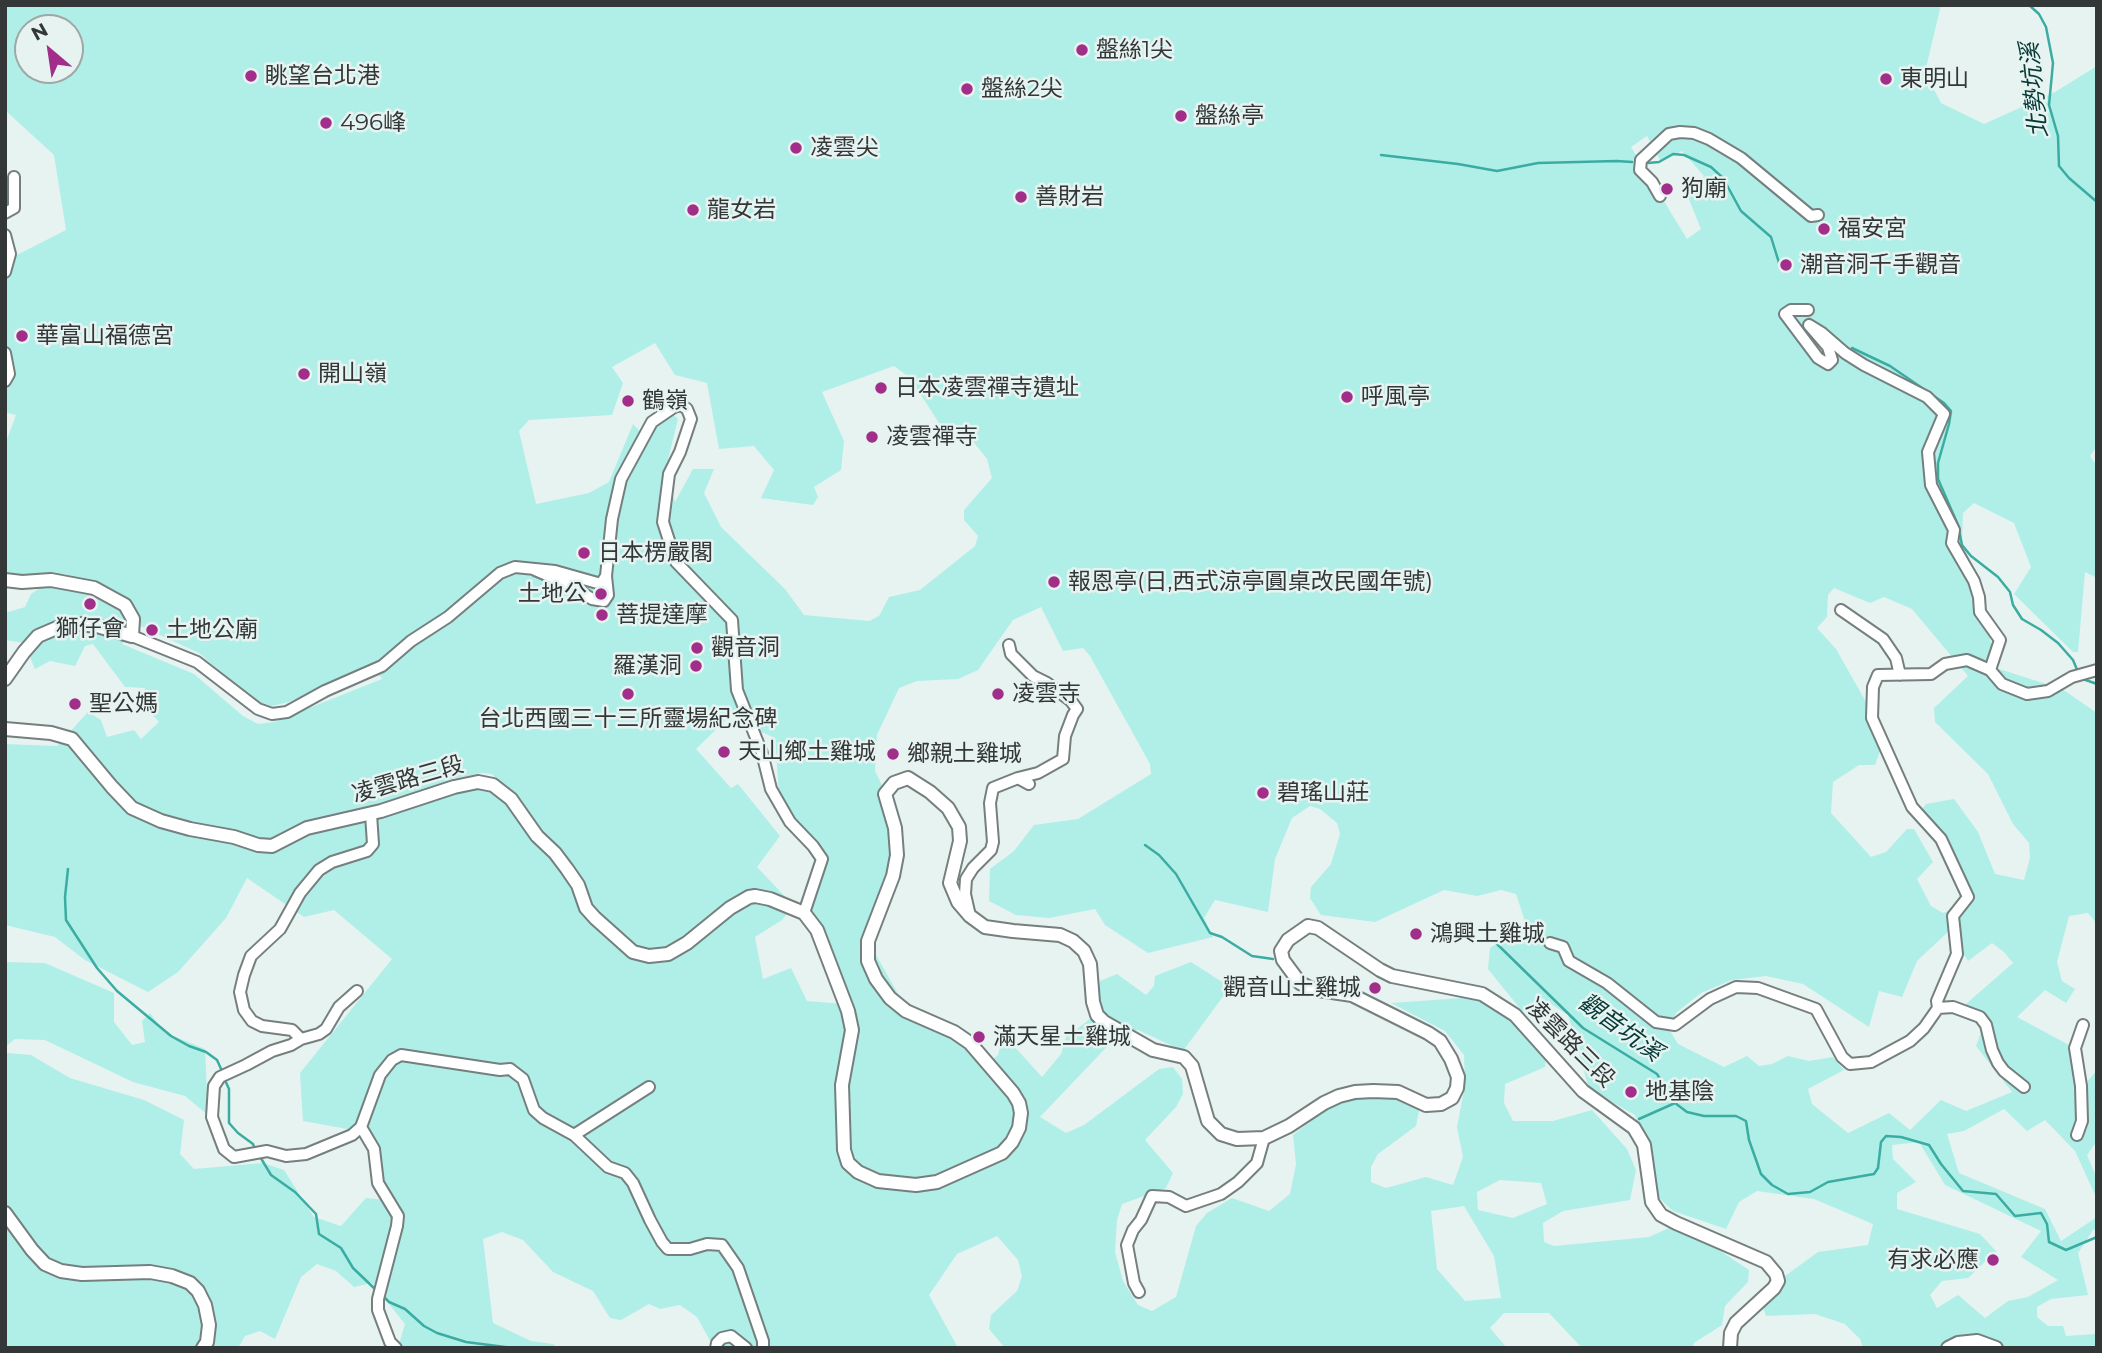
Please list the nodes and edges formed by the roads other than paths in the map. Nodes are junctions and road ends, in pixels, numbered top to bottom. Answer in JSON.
{"nodes":[{"id":1,"x":15,"y":177,"type":"dead end"},
{"id":2,"x":1660,"y":196,"type":"dead end"},
{"id":3,"x":5,"y":213,"type":"edge"},
{"id":4,"x":1818,"y":215,"type":"dead end"},
{"id":5,"x":5,"y":235,"type":"edge"},
{"id":6,"x":5,"y":272,"type":"edge"},
{"id":7,"x":1808,"y":310,"type":"dead end"},
{"id":8,"x":5,"y":353,"type":"edge"},
{"id":9,"x":5,"y":381,"type":"edge"},
{"id":10,"x":535,"y":569,"type":"junction"},
{"id":11,"x":606,"y":576,"type":"junction"},
{"id":12,"x":5,"y":580,"type":"edge"},
{"id":13,"x":1841,"y":610,"type":"dead end"},
{"id":14,"x":132,"y":636,"type":"junction"},
{"id":15,"x":1009,"y":645,"type":"dead end"},
{"id":16,"x":1990,"y":670,"type":"junction"},
{"id":17,"x":2097,"y":670,"type":"edge"},
{"id":18,"x":1900,"y":675,"type":"junction"},
{"id":19,"x":5,"y":679,"type":"edge"},
{"id":20,"x":5,"y":729,"type":"edge"},
{"id":21,"x":371,"y":814,"type":"junction"},
{"id":22,"x":804,"y":913,"type":"junction"},
{"id":23,"x":970,"y":916,"type":"junction"},
{"id":24,"x":1550,"y":943,"type":"dead end"},
{"id":25,"x":358,"y":991,"type":"dead end"},
{"id":26,"x":1938,"y":1008,"type":"junction"},
{"id":27,"x":2083,"y":1025,"type":"dead end"},
{"id":28,"x":302,"y":1039,"type":"junction"},
{"id":29,"x":649,"y":1087,"type":"dead end"},
{"id":30,"x":2024,"y":1087,"type":"dead end"},
{"id":31,"x":361,"y":1127,"type":"junction"},
{"id":32,"x":574,"y":1135,"type":"junction"},
{"id":33,"x":2077,"y":1135,"type":"dead end"},
{"id":34,"x":1264,"y":1138,"type":"junction"},
{"id":35,"x":5,"y":1213,"type":"edge"},
{"id":36,"x":1139,"y":1292,"type":"dead end"},
{"id":37,"x":204,"y":1348,"type":"edge"},
{"id":38,"x":396,"y":1348,"type":"edge"},
{"id":39,"x":716,"y":1348,"type":"edge"},
{"id":40,"x":746,"y":1348,"type":"edge"},
{"id":41,"x":762,"y":1348,"type":"edge"},
{"id":42,"x":1730,"y":1348,"type":"edge"},
{"id":43,"x":1948,"y":1348,"type":"edge"},
{"id":44,"x":1996,"y":1348,"type":"edge"}],
"edges":[{"from":1,"to":3,"type":"street"},
{"from":2,"to":4,"type":"street"},
{"from":5,"to":6,"type":"street"},
{"from":7,"to":16,"type":"street"},
{"from":8,"to":9,"type":"street"},
{"from":10,"to":11,"type":"street"},
{"from":10,"to":11,"type":"street"},
{"from":10,"to":14,"type":"street"},
{"from":11,"to":22,"type":"street"},
{"from":12,"to":14,"type":"street"},
{"from":13,"to":18,"type":"street"},
{"from":14,"to":19,"type":"street"},
{"from":15,"to":23,"type":"street"},
{"from":16,"to":17,"type":"street"},
{"from":16,"to":18,"type":"street"},
{"from":18,"to":26,"type":"street"},
{"from":20,"to":21,"type":"street","name":"凌雲路三段"},
{"from":21,"to":22,"type":"street","name":"凌雲路三段"},
{"from":21,"to":28,"type":"street"},
{"from":22,"to":23,"type":"street"},
{"from":23,"to":34,"type":"street","name":"凌雲路三段"},
{"from":24,"to":26,"type":"street"},
{"from":25,"to":28,"type":"street"},
{"from":26,"to":30,"type":"street"},
{"from":27,"to":33,"type":"street"},
{"from":28,"to":31,"type":"street"},
{"from":29,"to":32,"type":"street"},
{"from":31,"to":32,"type":"street"},
{"from":31,"to":38,"type":"street"},
{"from":32,"to":41,"type":"street"},
{"from":34,"to":36,"type":"street"},
{"from":34,"to":42,"type":"street","name":"凌雲路三段"},
{"from":35,"to":37,"type":"street"},
{"from":39,"to":40,"type":"street"},
{"from":43,"to":44,"type":"street"}]}
